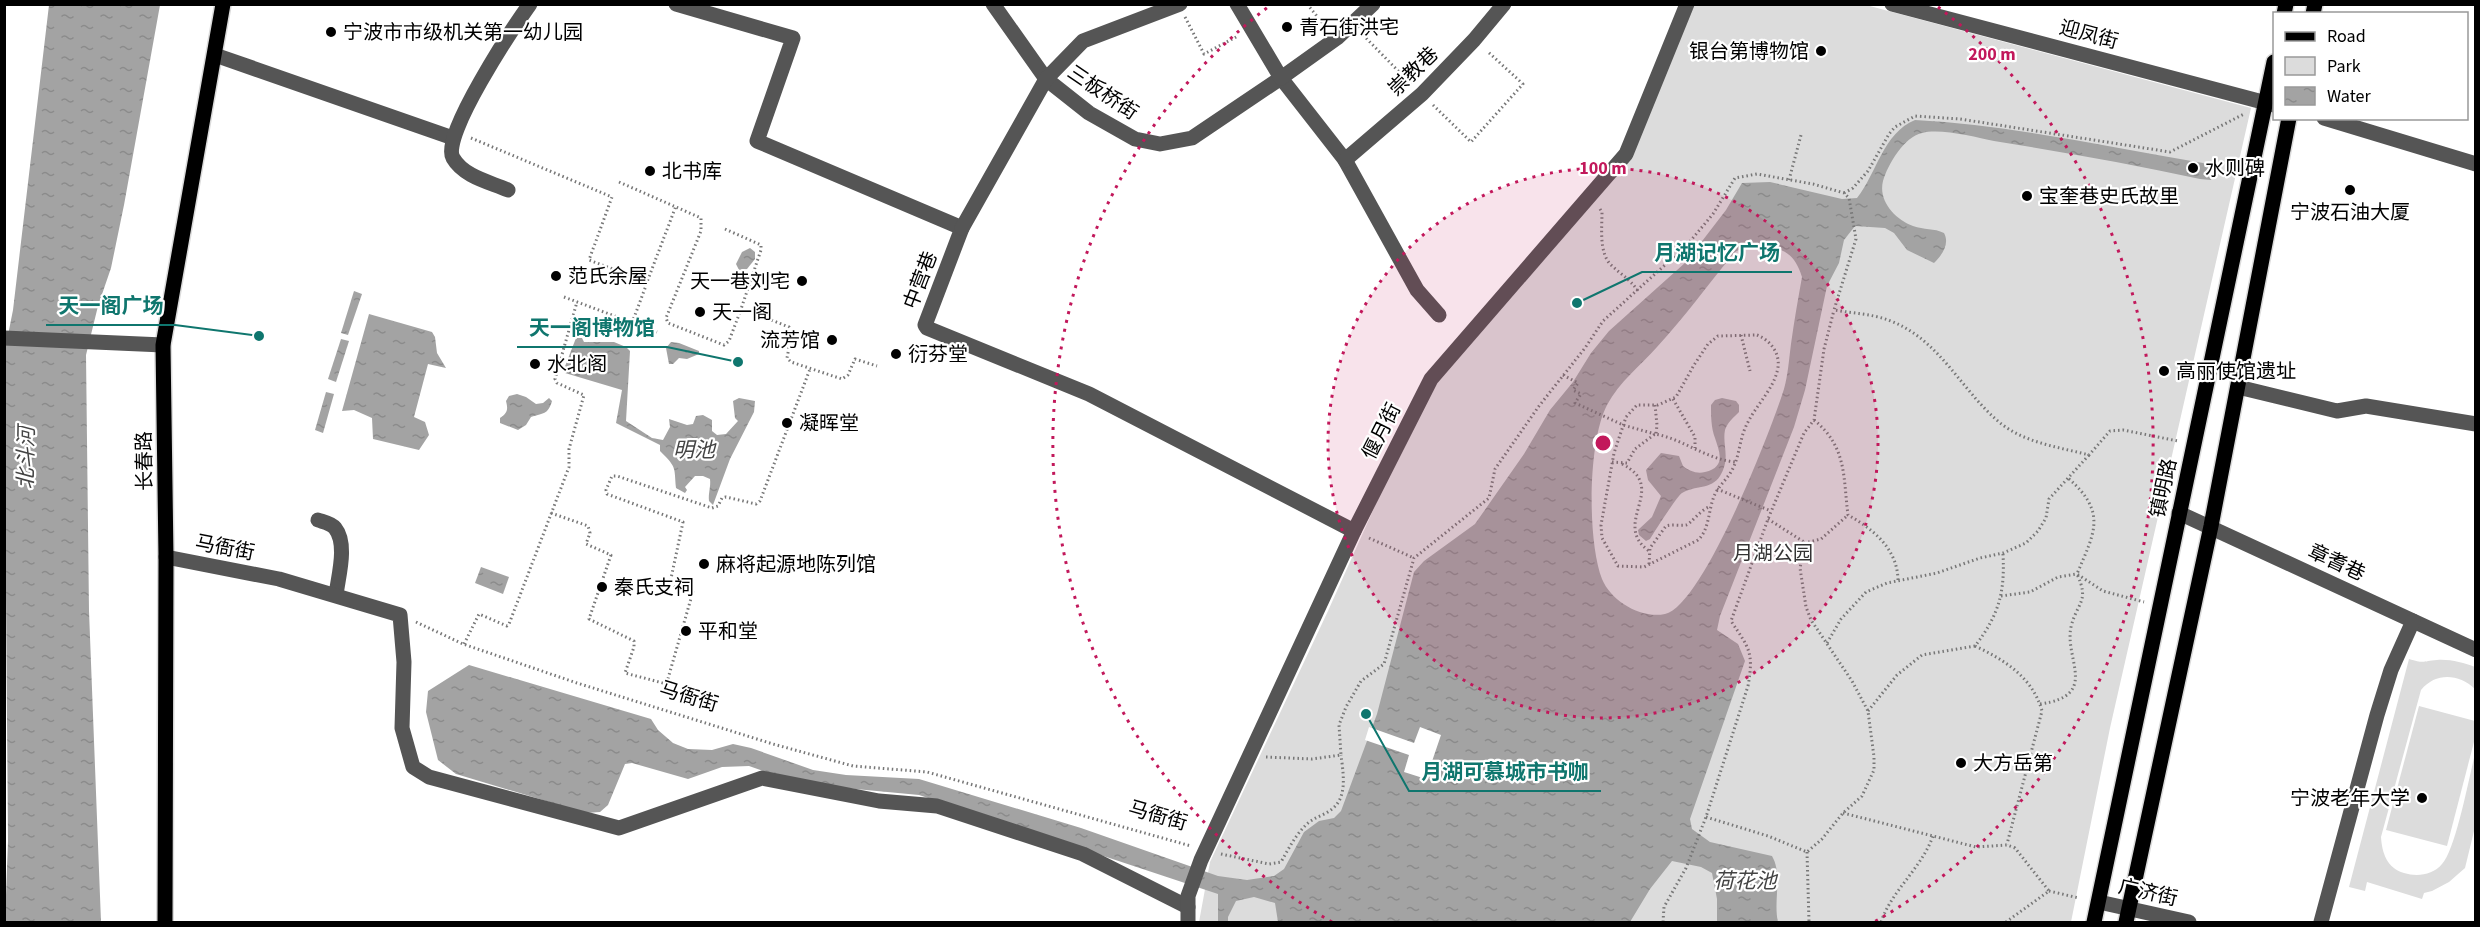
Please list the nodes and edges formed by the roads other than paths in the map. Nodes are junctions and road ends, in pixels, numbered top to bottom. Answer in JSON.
{"nodes":[{"id":1,"x":223,"y":4,"type":"edge"},
{"id":2,"x":530,"y":4,"type":"edge"},
{"id":3,"x":676,"y":4,"type":"edge"},
{"id":4,"x":993,"y":4,"type":"edge"},
{"id":5,"x":1237,"y":4,"type":"edge"},
{"id":6,"x":1373,"y":4,"type":"edge"},
{"id":7,"x":1504,"y":4,"type":"edge"},
{"id":8,"x":1687,"y":4,"type":"edge"},
{"id":9,"x":1892,"y":4,"type":"edge"},
{"id":10,"x":1179,"y":5,"type":"edge"},
{"id":11,"x":215,"y":55,"type":"junction"},
{"id":12,"x":2273,"y":67,"type":"edge"},
{"id":13,"x":1281,"y":78,"type":"junction"},
{"id":14,"x":1046,"y":79,"type":"junction"},
{"id":15,"x":2265,"y":106,"type":"edge"},
{"id":16,"x":2289,"y":120,"type":"edge"},
{"id":17,"x":2331,"y":120,"type":"edge"},
{"id":18,"x":454,"y":135,"type":"junction"},
{"id":19,"x":1345,"y":160,"type":"junction"},
{"id":20,"x":2475,"y":164,"type":"edge"},
{"id":21,"x":508,"y":190,"type":"dead end"},
{"id":22,"x":962,"y":228,"type":"junction"},
{"id":23,"x":1438,"y":315,"type":"dead end"},
{"id":24,"x":4,"y":338,"type":"edge"},
{"id":25,"x":163,"y":345,"type":"junction"},
{"id":26,"x":2238,"y":387,"type":"junction"},
{"id":27,"x":2475,"y":424,"type":"edge"},
{"id":28,"x":2180,"y":513,"type":"junction"},
{"id":29,"x":318,"y":520,"type":"dead end"},
{"id":30,"x":2211,"y":526,"type":"junction"},
{"id":31,"x":1360,"y":534,"type":"junction"},
{"id":32,"x":166,"y":557,"type":"junction"},
{"id":33,"x":336,"y":595,"type":"junction"},
{"id":34,"x":2413,"y":621,"type":"junction"},
{"id":35,"x":2475,"y":650,"type":"edge"},
{"id":36,"x":2099,"y":902,"type":"junction"},
{"id":37,"x":1188,"y":908,"type":"edge"},
{"id":38,"x":2127,"y":915,"type":"edge"},
{"id":39,"x":165,"y":922,"type":"edge"},
{"id":40,"x":2094,"y":922,"type":"edge"},
{"id":41,"x":2189,"y":922,"type":"edge"},
{"id":42,"x":2321,"y":922,"type":"edge"}],
"edges":[{"from":1,"to":11,"type":"main road","name":"长春路"},
{"from":2,"to":18,"type":"street"},
{"from":3,"to":22,"type":"street"},
{"from":4,"to":14,"type":"street","name":"三板桥街"},
{"from":5,"to":13,"type":"street"},
{"from":6,"to":13,"type":"street","name":"三板桥街"},
{"from":7,"to":19,"type":"street","name":"崇教巷"},
{"from":8,"to":31,"type":"street","name":"偃月街"},
{"from":9,"to":15,"type":"street","name":"迎凤街"},
{"from":10,"to":14,"type":"street"},
{"from":11,"to":18,"type":"street"},
{"from":11,"to":25,"type":"main road","name":"长春路"},
{"from":12,"to":15,"type":"main road","name":"镇明路"},
{"from":13,"to":14,"type":"street","name":"三板桥街"},
{"from":13,"to":19,"type":"street"},
{"from":14,"to":22,"type":"street"},
{"from":15,"to":28,"type":"main road","name":"镇明路"},
{"from":16,"to":26,"type":"main road"},
{"from":17,"to":20,"type":"street"},
{"from":18,"to":21,"type":"street"},
{"from":19,"to":23,"type":"street"},
{"from":22,"to":31,"type":"street","name":"中营巷"},
{"from":24,"to":25,"type":"street"},
{"from":25,"to":32,"type":"main road","name":"长春路"},
{"from":26,"to":27,"type":"street"},
{"from":26,"to":30,"type":"main road"},
{"from":28,"to":30,"type":"street","name":"章耆巷"},
{"from":28,"to":36,"type":"main road","name":"镇明路"},
{"from":29,"to":33,"type":"street"},
{"from":30,"to":34,"type":"street","name":"章耆巷"},
{"from":30,"to":38,"type":"main road"},
{"from":31,"to":37,"type":"street","name":"偃月街"},
{"from":32,"to":33,"type":"street","name":"马衙街"},
{"from":32,"to":39,"type":"main road","name":"长春路"},
{"from":33,"to":37,"type":"street","name":"马衙街"},
{"from":34,"to":35,"type":"street","name":"章耆巷"},
{"from":34,"to":42,"type":"street"},
{"from":36,"to":38,"type":"street","name":"广济街"},
{"from":36,"to":40,"type":"main road","name":"镇明路"},
{"from":38,"to":41,"type":"street","name":"广济街"}]}
